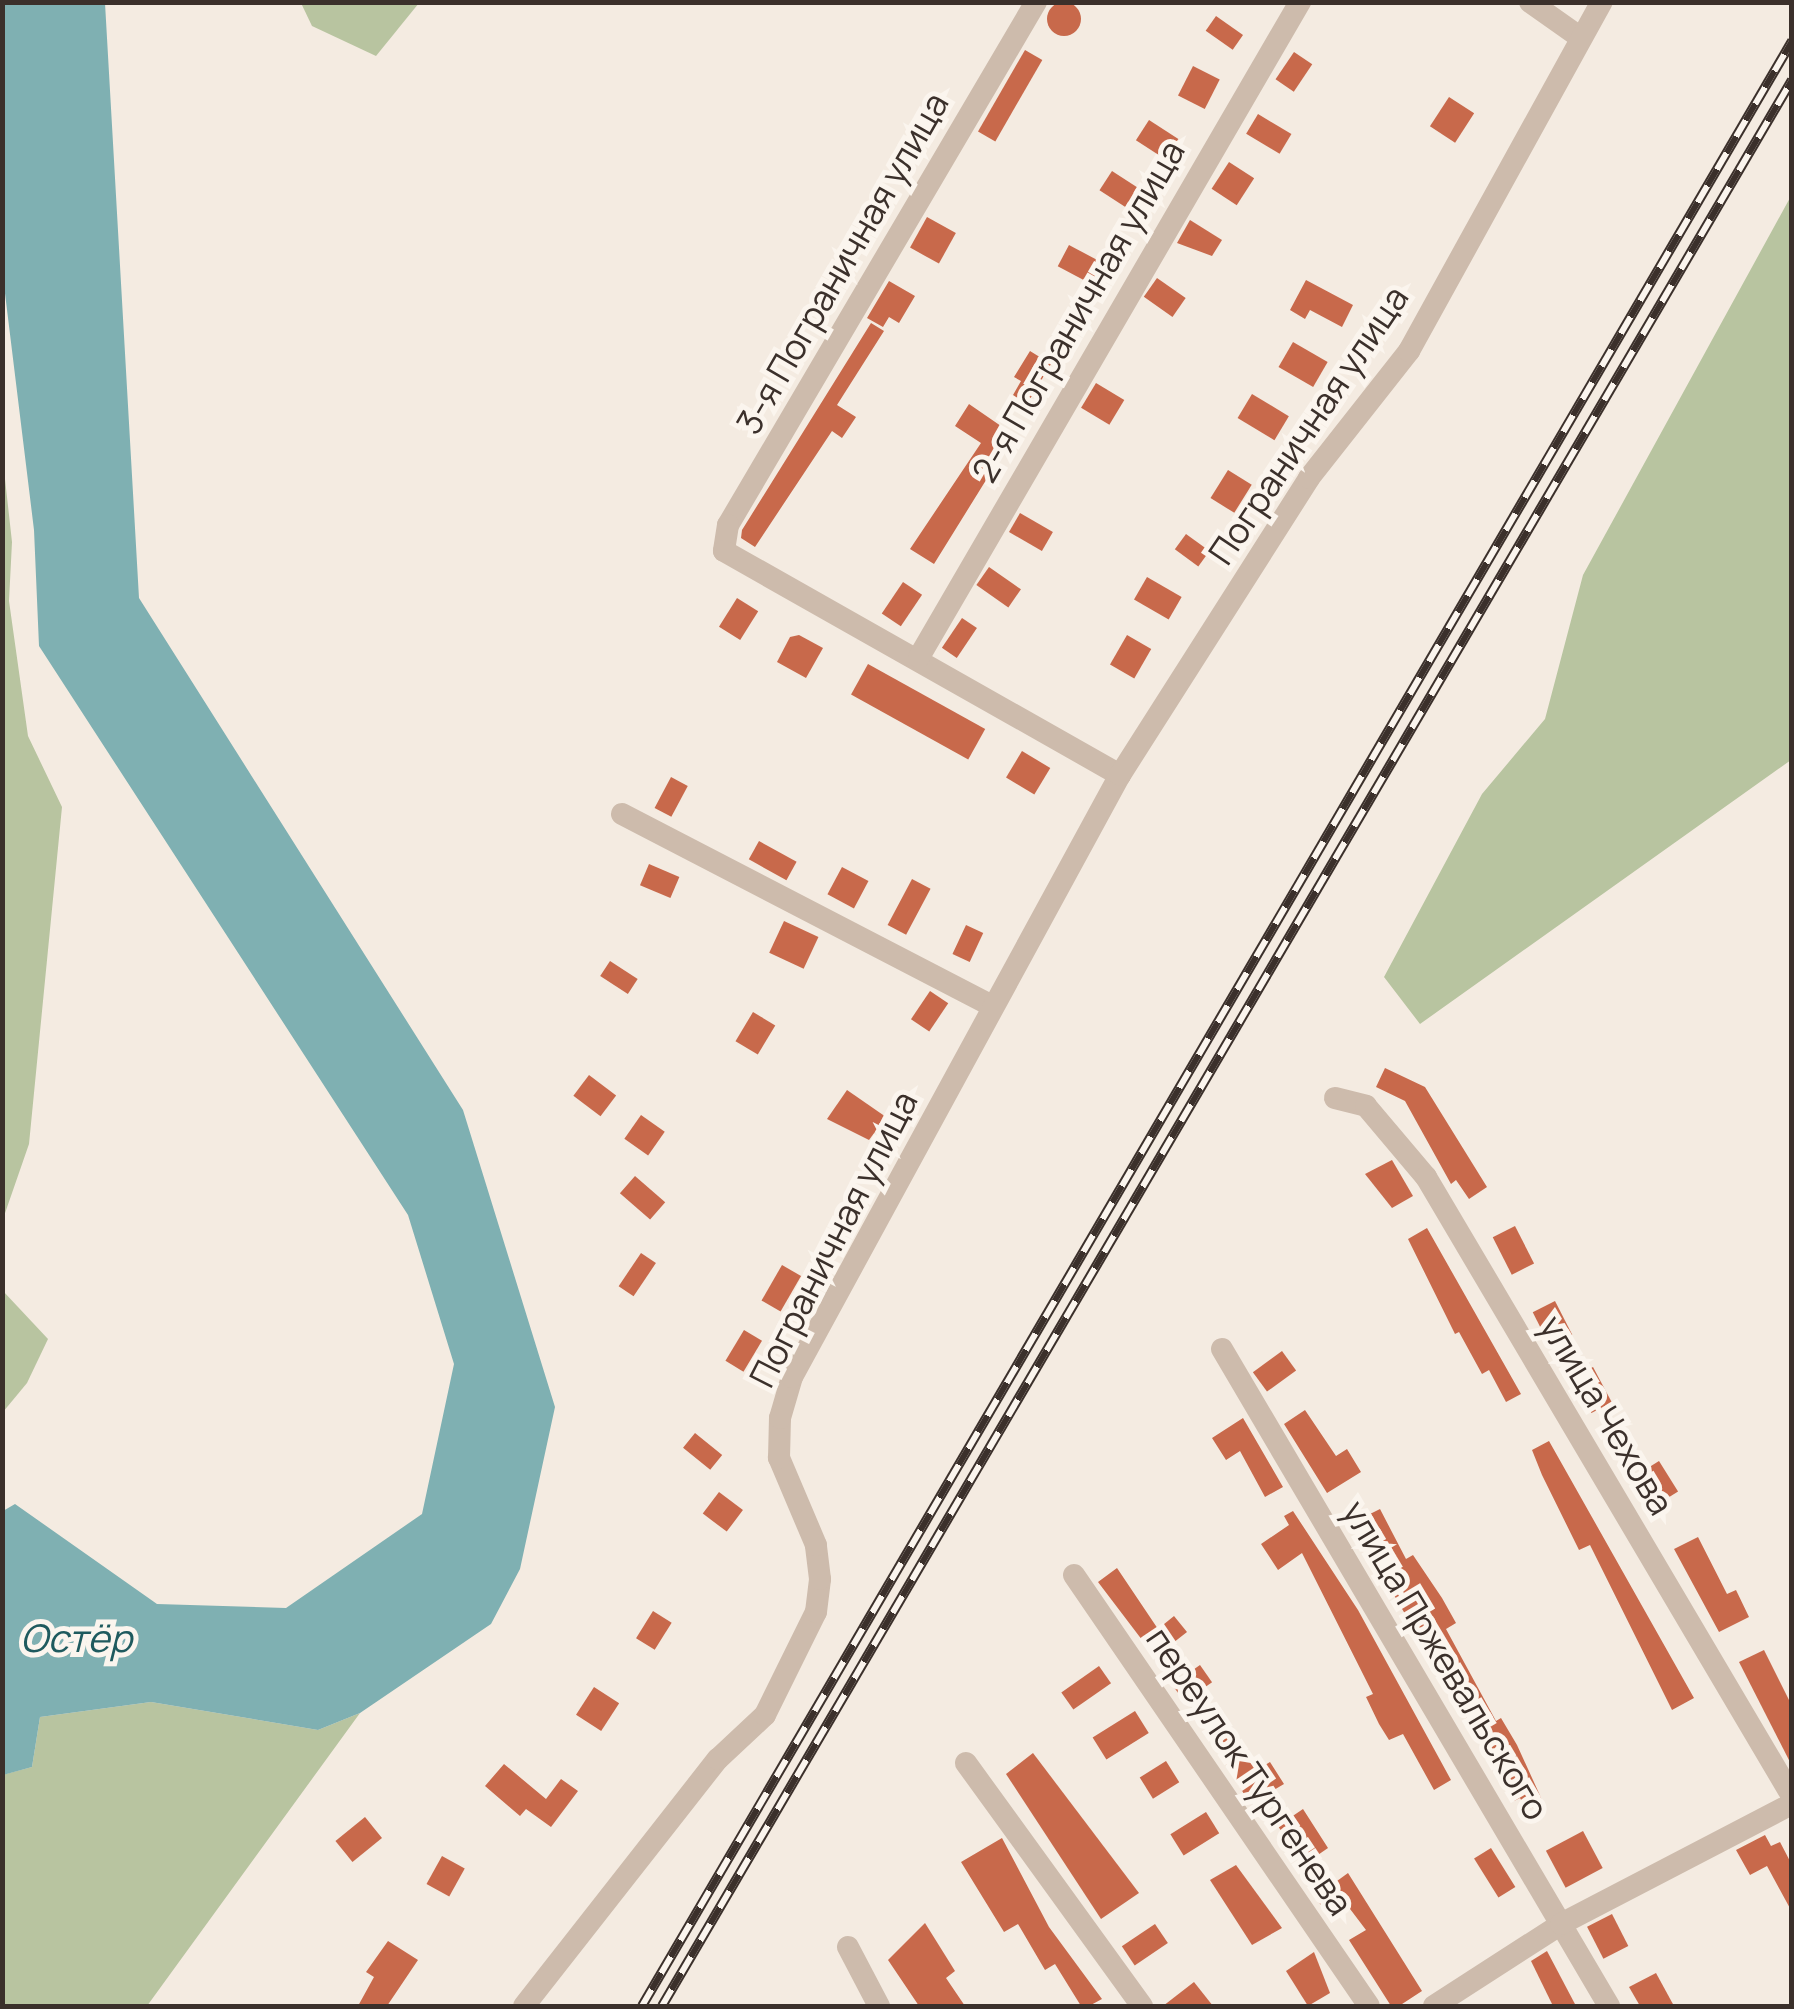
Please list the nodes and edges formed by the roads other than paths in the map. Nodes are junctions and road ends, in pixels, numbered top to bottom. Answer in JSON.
{"nodes":[{"id":1,"x":1036,"y":2,"type":"edge"},
{"id":2,"x":1300,"y":2,"type":"edge"},
{"id":3,"x":1530,"y":2,"type":"edge"},
{"id":4,"x":1602,"y":2,"type":"edge"},
{"id":5,"x":1581,"y":38,"type":"junction"},
{"id":6,"x":918,"y":656,"type":"junction"},
{"id":7,"x":1120,"y":775,"type":"junction"},
{"id":8,"x":622,"y":814,"type":"dead end"},
{"id":9,"x":992,"y":1006,"type":"junction"},
{"id":10,"x":1335,"y":1098,"type":"dead end"},
{"id":11,"x":1222,"y":1349,"type":"dead end"},
{"id":12,"x":1074,"y":1575,"type":"dead end"},
{"id":13,"x":966,"y":1763,"type":"dead end"},
{"id":14,"x":1792,"y":1796,"type":"edge"},
{"id":15,"x":1792,"y":1804,"type":"edge"},
{"id":16,"x":1561,"y":1924,"type":"junction"},
{"id":17,"x":848,"y":1947,"type":"dead end"},
{"id":18,"x":1445,"y":2004,"type":"edge"},
{"id":19,"x":524,"y":2006,"type":"edge"},
{"id":20,"x":880,"y":2006,"type":"edge"},
{"id":21,"x":1142,"y":2006,"type":"edge"},
{"id":22,"x":1369,"y":2006,"type":"edge"},
{"id":23,"x":1608,"y":2006,"type":"edge"}],
"edges":[{"from":1,"to":6,"type":"street","name":"3-я Пограничная улица"},
{"from":2,"to":6,"type":"street","name":"2-я Пограничная улица"},
{"from":3,"to":5,"type":"street"},
{"from":4,"to":5,"type":"street","name":"Пограничная улица"},
{"from":5,"to":7,"type":"street","name":"Пограничная улица"},
{"from":6,"to":7,"type":"street"},
{"from":7,"to":9,"type":"street","name":"Пограничная улица"},
{"from":8,"to":9,"type":"street"},
{"from":9,"to":19,"type":"street","name":"Пограничная улица"},
{"from":10,"to":14,"type":"street","name":"улица Чехова"},
{"from":11,"to":16,"type":"street","name":"улица Пржевальского"},
{"from":12,"to":22,"type":"street","name":"переулок Тургенева"},
{"from":13,"to":21,"type":"street"},
{"from":15,"to":16,"type":"street"},
{"from":16,"to":18,"type":"street"},
{"from":16,"to":23,"type":"street","name":"улица Пржевальского"},
{"from":17,"to":20,"type":"street"}]}
